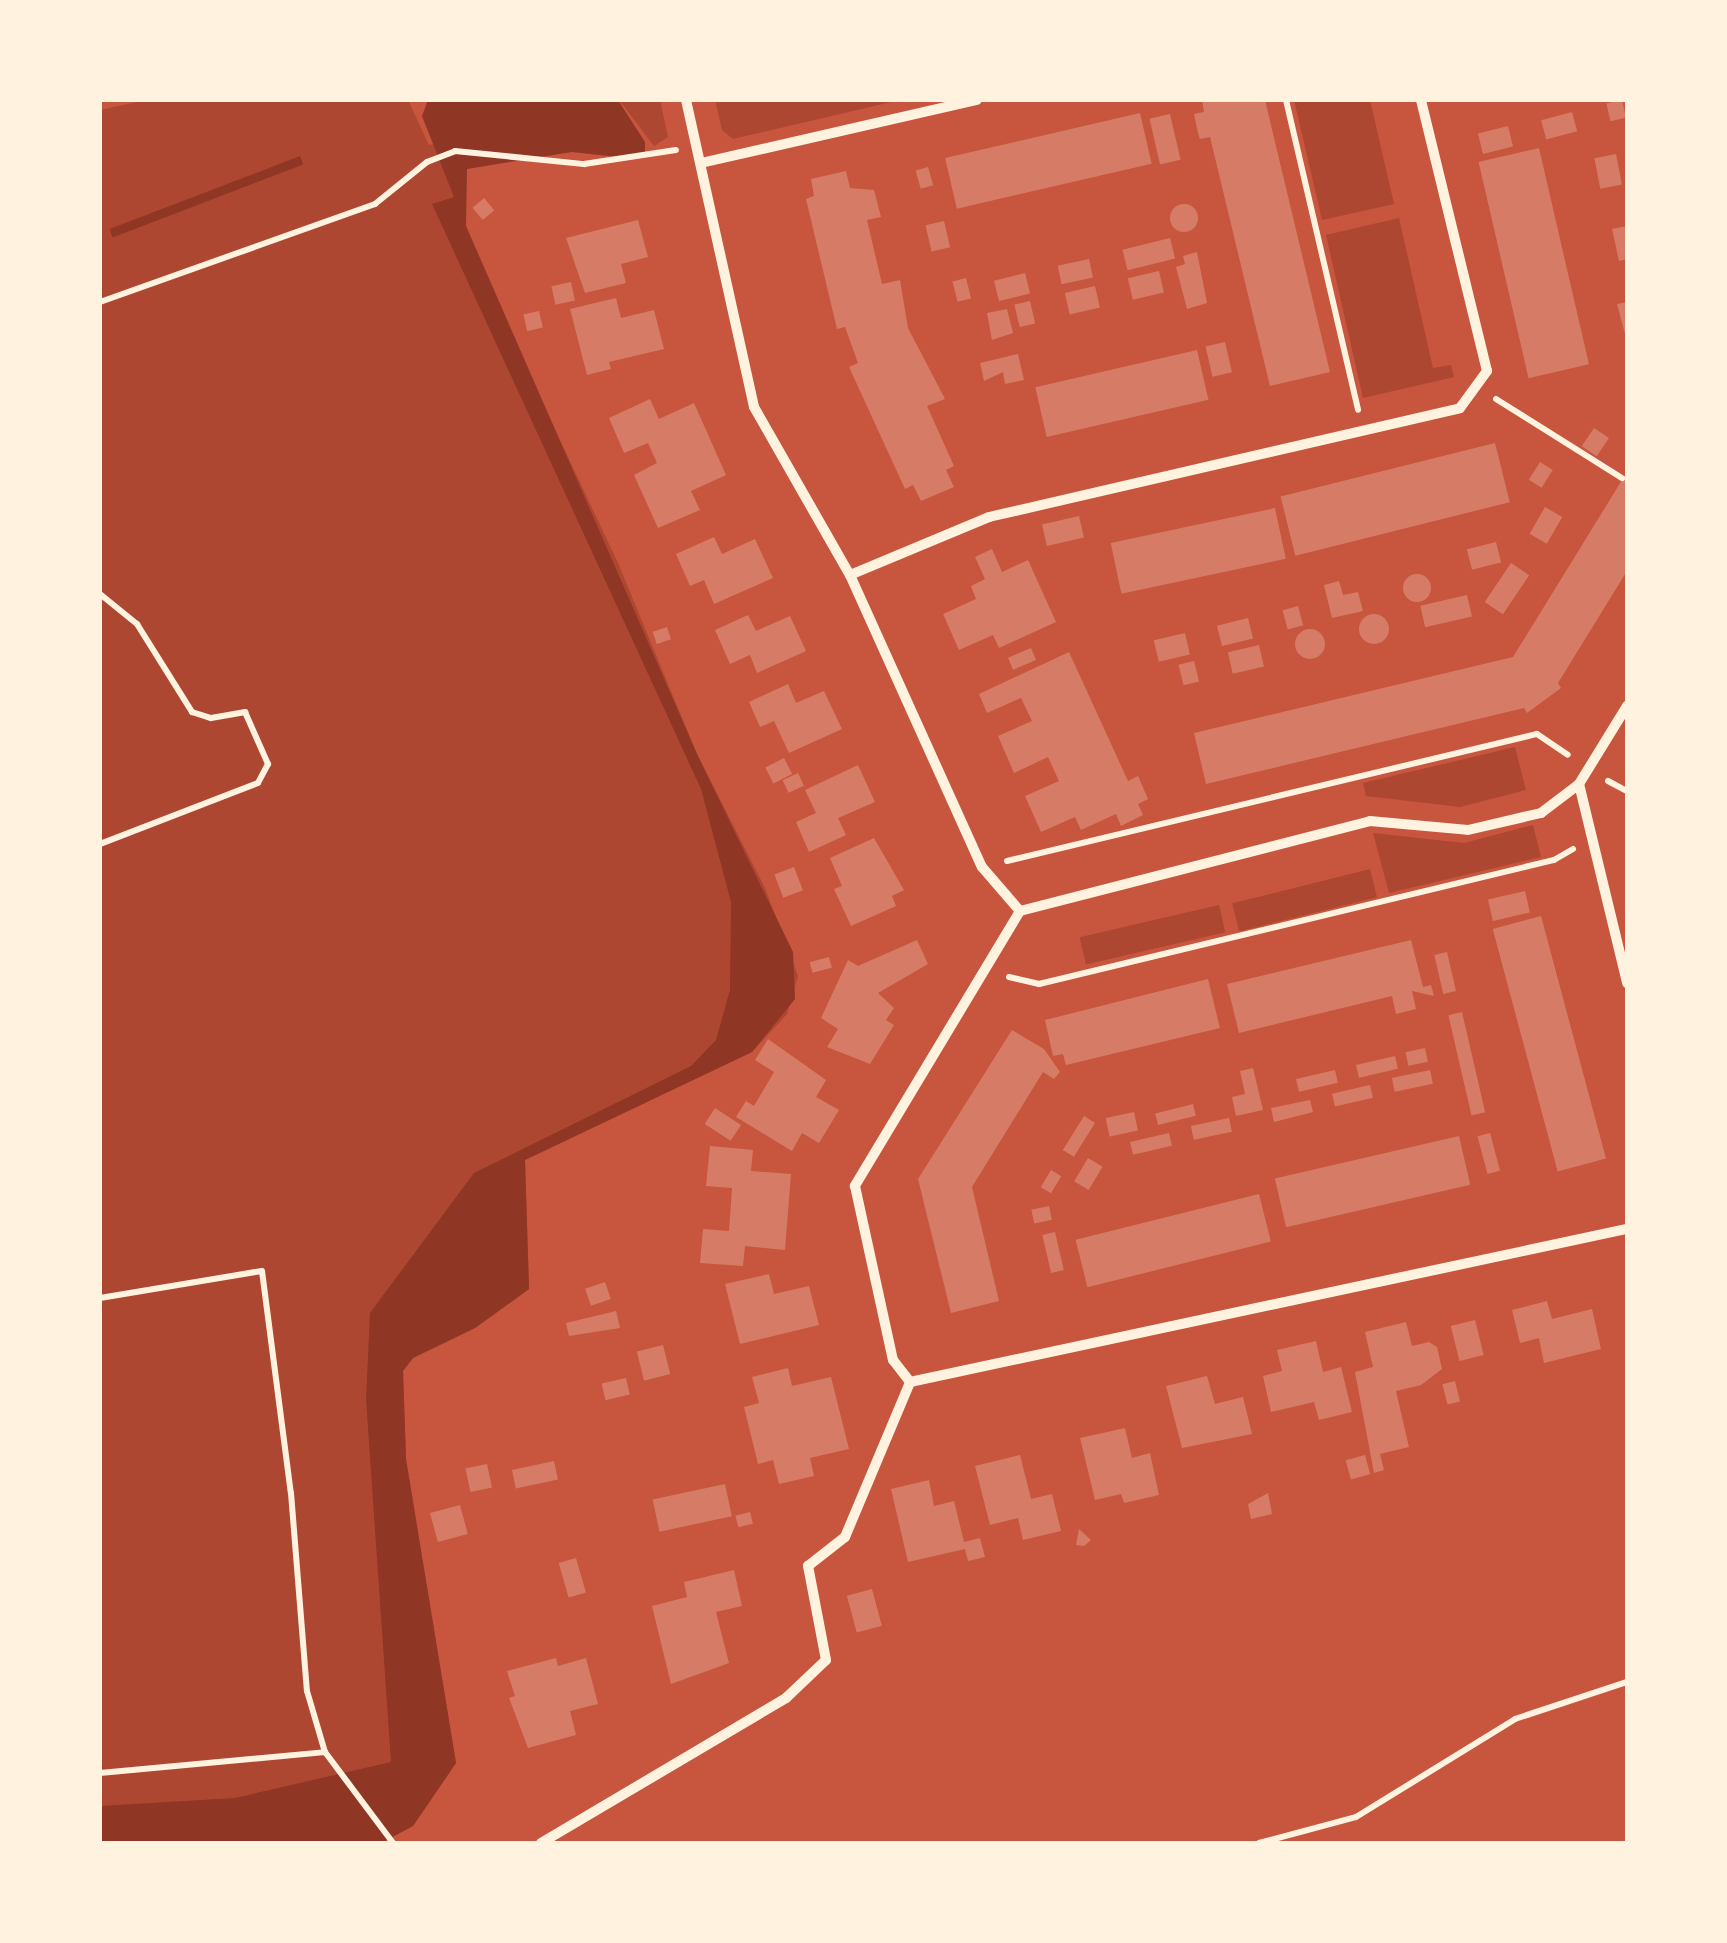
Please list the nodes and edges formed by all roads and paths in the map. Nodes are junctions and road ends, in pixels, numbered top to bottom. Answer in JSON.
{"nodes":[{"id":1,"x":686,"y":100,"type":"edge"},
{"id":2,"x":977,"y":100,"type":"edge"},
{"id":3,"x":1286,"y":100,"type":"edge"},
{"id":4,"x":1421,"y":100,"type":"edge"},
{"id":5,"x":696,"y":144,"type":"junction"},
{"id":6,"x":700,"y":163,"type":"junction"},
{"id":7,"x":100,"y":302,"type":"edge"},
{"id":8,"x":1476,"y":386,"type":"junction"},
{"id":9,"x":1363,"y":430,"type":"junction"},
{"id":10,"x":1622,"y":478,"type":"dead end"},
{"id":11,"x":850,"y":575,"type":"junction"},
{"id":12,"x":100,"y":594,"type":"edge"},
{"id":13,"x":1627,"y":706,"type":"edge"},
{"id":14,"x":1588,"y":769,"type":"junction"},
{"id":15,"x":1579,"y":784,"type":"junction"},
{"id":16,"x":1627,"y":791,"type":"edge"},
{"id":17,"x":1592,"y":837,"type":"junction"},
{"id":18,"x":100,"y":844,"type":"edge"},
{"id":19,"x":982,"y":868,"type":"junction"},
{"id":20,"x":1020,"y":912,"type":"junction"},
{"id":21,"x":983,"y":972,"type":"junction"},
{"id":22,"x":1627,"y":984,"type":"edge"},
{"id":23,"x":1626,"y":1232,"type":"edge"},
{"id":24,"x":100,"y":1298,"type":"edge"},
{"id":25,"x":910,"y":1382,"type":"junction"},
{"id":26,"x":1627,"y":1682,"type":"edge"},
{"id":27,"x":325,"y":1752,"type":"junction"},
{"id":28,"x":100,"y":1774,"type":"edge"},
{"id":29,"x":393,"y":1842,"type":"edge"},
{"id":30,"x":542,"y":1843,"type":"edge"},
{"id":31,"x":1259,"y":1843,"type":"edge"}],
"edges":[{"from":1,"to":5,"type":"street"},
{"from":2,"to":6,"type":"street"},
{"from":3,"to":9,"type":"path"},
{"from":4,"to":8,"type":"street"},
{"from":5,"to":6,"type":"street"},
{"from":5,"to":7,"type":"path"},
{"from":6,"to":11,"type":"street"},
{"from":8,"to":9,"type":"street"},
{"from":8,"to":10,"type":"path"},
{"from":9,"to":11,"type":"street"},
{"from":11,"to":19,"type":"street"},
{"from":12,"to":18,"type":"path"},
{"from":13,"to":14,"type":"street"},
{"from":14,"to":15,"type":"street"},
{"from":14,"to":16,"type":"path"},
{"from":14,"to":19,"type":"path"},
{"from":15,"to":17,"type":"street"},
{"from":15,"to":20,"type":"street"},
{"from":17,"to":21,"type":"path"},
{"from":17,"to":22,"type":"street"},
{"from":19,"to":20,"type":"street"},
{"from":20,"to":21,"type":"street"},
{"from":21,"to":25,"type":"street"},
{"from":23,"to":25,"type":"street"},
{"from":24,"to":27,"type":"path"},
{"from":25,"to":30,"type":"street"},
{"from":26,"to":31,"type":"path"},
{"from":27,"to":28,"type":"path"},
{"from":27,"to":29,"type":"path"}]}
